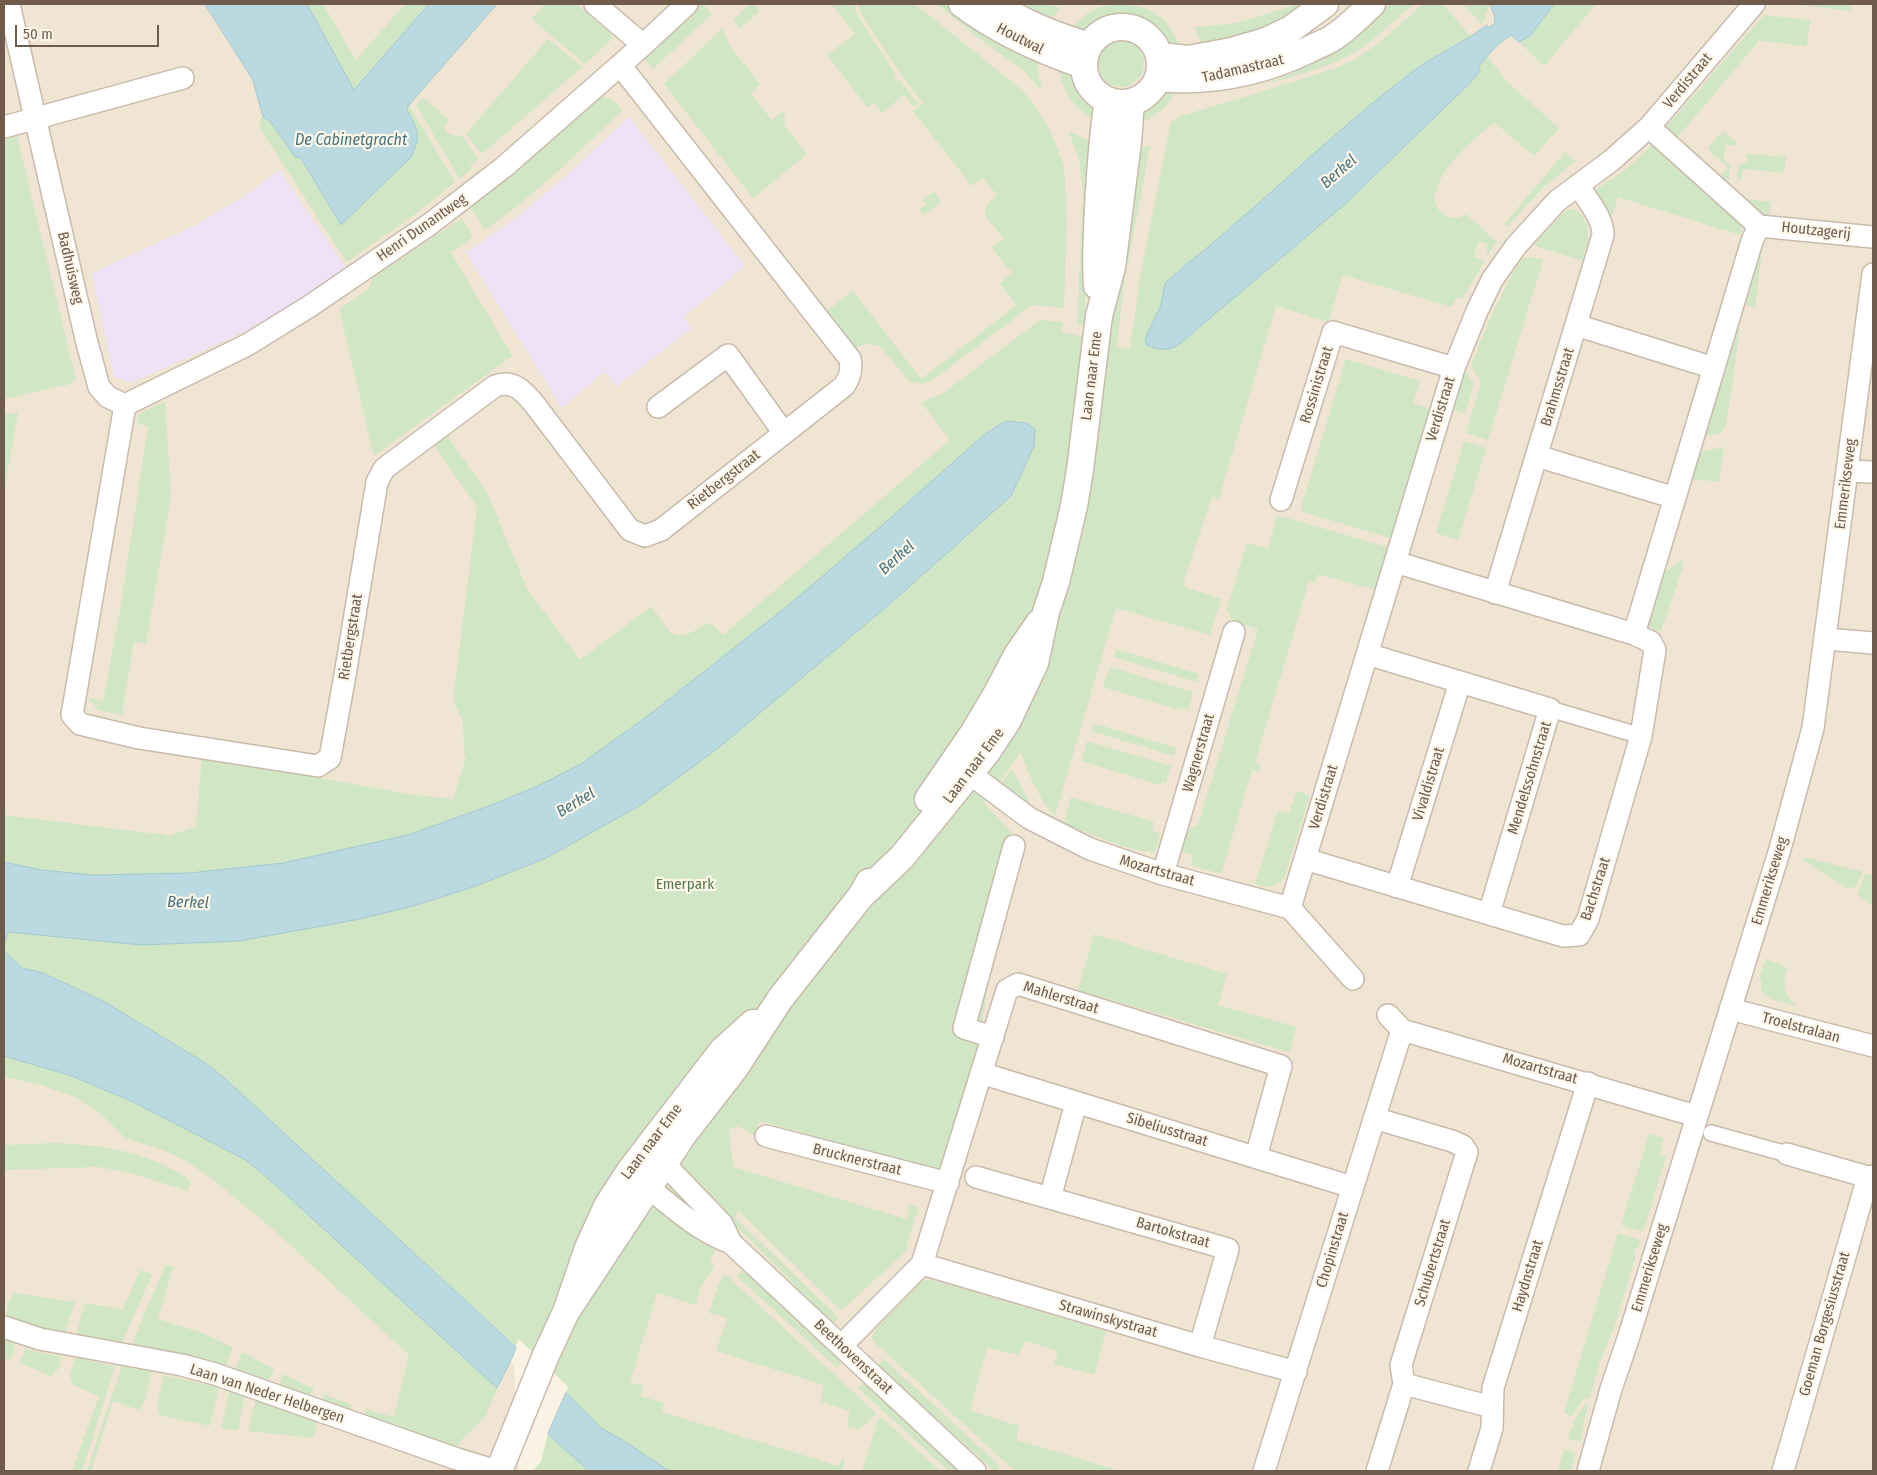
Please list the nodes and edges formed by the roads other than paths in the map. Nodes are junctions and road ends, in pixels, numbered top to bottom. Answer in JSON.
{"nodes":[{"id":1,"x":9,"y":4,"type":"edge"},
{"id":2,"x":595,"y":4,"type":"edge"},
{"id":3,"x":687,"y":4,"type":"edge"},
{"id":4,"x":962,"y":4,"type":"edge"},
{"id":5,"x":995,"y":4,"type":"edge"},
{"id":6,"x":1325,"y":4,"type":"edge"},
{"id":7,"x":1372,"y":4,"type":"edge"},
{"id":8,"x":1754,"y":4,"type":"edge"},
{"id":9,"x":643,"y":45,"type":"junction"},
{"id":10,"x":1086,"y":55,"type":"junction"},
{"id":11,"x":620,"y":64,"type":"junction"},
{"id":12,"x":1158,"y":67,"type":"junction"},
{"id":13,"x":183,"y":78,"type":"dead end"},
{"id":14,"x":1120,"y":101,"type":"junction"},
{"id":15,"x":36,"y":116,"type":"junction"},
{"id":16,"x":4,"y":126,"type":"edge"},
{"id":17,"x":1649,"y":127,"type":"junction"},
{"id":18,"x":1578,"y":185,"type":"junction"},
{"id":19,"x":1759,"y":226,"type":"junction"},
{"id":20,"x":1873,"y":237,"type":"edge"},
{"id":21,"x":1873,"y":274,"type":"edge"},
{"id":22,"x":1576,"y":325,"type":"junction"},
{"id":23,"x":1454,"y":368,"type":"junction"},
{"id":24,"x":1714,"y":368,"type":"junction"},
{"id":25,"x":125,"y":405,"type":"junction"},
{"id":26,"x":658,"y":407,"type":"dead end"},
{"id":27,"x":784,"y":433,"type":"junction"},
{"id":28,"x":1537,"y":456,"type":"junction"},
{"id":29,"x":1848,"y":472,"type":"junction"},
{"id":30,"x":1873,"y":472,"type":"edge"},
{"id":31,"x":1675,"y":498,"type":"junction"},
{"id":32,"x":1281,"y":500,"type":"dead end"},
{"id":33,"x":1395,"y":562,"type":"junction"},
{"id":34,"x":1495,"y":593,"type":"junction"},
{"id":35,"x":1234,"y":632,"type":"dead end"},
{"id":36,"x":1634,"y":634,"type":"junction"},
{"id":37,"x":1826,"y":639,"type":"junction"},
{"id":38,"x":1873,"y":643,"type":"edge"},
{"id":39,"x":1367,"y":654,"type":"junction"},
{"id":40,"x":1460,"y":682,"type":"junction"},
{"id":41,"x":1550,"y":709,"type":"junction"},
{"id":42,"x":1641,"y":736,"type":"junction"},
{"id":43,"x":962,"y":768,"type":"junction"},
{"id":44,"x":1014,"y":846,"type":"dead end"},
{"id":45,"x":1305,"y":859,"type":"junction"},
{"id":46,"x":1163,"y":874,"type":"junction"},
{"id":47,"x":1398,"y":887,"type":"junction"},
{"id":48,"x":1290,"y":908,"type":"junction"},
{"id":49,"x":1488,"y":914,"type":"junction"},
{"id":50,"x":1353,"y":979,"type":"dead end"},
{"id":51,"x":1730,"y":1009,"type":"junction"},
{"id":52,"x":1395,"y":1022,"type":"joint"},
{"id":53,"x":993,"y":1037,"type":"junction"},
{"id":54,"x":1873,"y":1046,"type":"edge"},
{"id":55,"x":981,"y":1073,"type":"junction"},
{"id":56,"x":1588,"y":1083,"type":"junction"},
{"id":57,"x":1076,"y":1103,"type":"junction"},
{"id":58,"x":1696,"y":1116,"type":"junction"},
{"id":59,"x":1374,"y":1118,"type":"junction"},
{"id":60,"x":1711,"y":1133,"type":"dead end"},
{"id":61,"x":766,"y":1136,"type":"dead end"},
{"id":62,"x":1788,"y":1154,"type":"joint"},
{"id":63,"x":656,"y":1155,"type":"junction"},
{"id":64,"x":1256,"y":1157,"type":"junction"},
{"id":65,"x":1871,"y":1176,"type":"edge"},
{"id":66,"x":976,"y":1177,"type":"dead end"},
{"id":67,"x":638,"y":1179,"type":"junction"},
{"id":68,"x":948,"y":1183,"type":"junction"},
{"id":69,"x":1352,"y":1187,"type":"junction"},
{"id":70,"x":1050,"y":1198,"type":"junction"},
{"id":71,"x":731,"y":1243,"type":"junction"},
{"id":72,"x":922,"y":1264,"type":"junction"},
{"id":73,"x":4,"y":1327,"type":"edge"},
{"id":74,"x":841,"y":1346,"type":"junction"},
{"id":75,"x":1200,"y":1346,"type":"junction"},
{"id":76,"x":1296,"y":1372,"type":"junction"},
{"id":77,"x":1404,"y":1384,"type":"junction"},
{"id":78,"x":1492,"y":1407,"type":"junction"},
{"id":79,"x":498,"y":1471,"type":"edge"},
{"id":80,"x":975,"y":1471,"type":"edge"},
{"id":81,"x":1264,"y":1471,"type":"edge"},
{"id":82,"x":1377,"y":1471,"type":"edge"},
{"id":83,"x":1479,"y":1471,"type":"edge"},
{"id":84,"x":1588,"y":1471,"type":"edge"},
{"id":85,"x":1783,"y":1471,"type":"edge"}],
"edges":[{"from":1,"to":15,"type":"street","name":"Badhuisweg"},
{"from":2,"to":9,"type":"street"},
{"from":3,"to":9,"type":"street","name":"Henri Dunantweg"},
{"from":4,"to":10,"type":"street","name":"Houtwal"},
{"from":5,"to":10,"type":"street","name":"Houtwal"},
{"from":6,"to":12,"type":"street","name":"Tadamastraat"},
{"from":7,"to":12,"type":"street","name":"Tadamastraat"},
{"from":8,"to":17,"type":"street","name":"Verdistraat"},
{"from":9,"to":11,"type":"street","name":"Henri Dunantweg"},
{"from":10,"to":12,"type":"street"},
{"from":10,"to":14,"type":"street"},
{"from":11,"to":25,"type":"street","name":"Henri Dunantweg"},
{"from":11,"to":27,"type":"street","name":"Rietbergstraat"},
{"from":12,"to":14,"type":"street"},
{"from":13,"to":15,"type":"street"},
{"from":14,"to":43,"type":"street","name":"Laan naar Eme"},
{"from":15,"to":16,"type":"street"},
{"from":15,"to":25,"type":"street","name":"Badhuisweg"},
{"from":17,"to":18,"type":"street","name":"Verdistraat"},
{"from":17,"to":19,"type":"street"},
{"from":18,"to":22,"type":"street","name":"Brahmsstraat"},
{"from":18,"to":23,"type":"street","name":"Verdistraat"},
{"from":19,"to":20,"type":"street","name":"Houtzagerij"},
{"from":19,"to":24,"type":"street"},
{"from":21,"to":29,"type":"street","name":"Emmerikseweg"},
{"from":22,"to":24,"type":"street"},
{"from":22,"to":28,"type":"street","name":"Brahmsstraat"},
{"from":23,"to":32,"type":"street","name":"Rossinistraat"},
{"from":23,"to":33,"type":"street","name":"Verdistraat"},
{"from":24,"to":31,"type":"street"},
{"from":25,"to":27,"type":"street","name":"Rietbergstraat"},
{"from":26,"to":27,"type":"street"},
{"from":28,"to":31,"type":"street"},
{"from":28,"to":34,"type":"street","name":"Brahmsstraat"},
{"from":29,"to":30,"type":"street"},
{"from":29,"to":37,"type":"street","name":"Emmerikseweg"},
{"from":31,"to":36,"type":"street"},
{"from":33,"to":34,"type":"street"},
{"from":33,"to":39,"type":"street","name":"Verdistraat"},
{"from":34,"to":36,"type":"street"},
{"from":35,"to":46,"type":"street","name":"Wagnerstraat"},
{"from":36,"to":42,"type":"street","name":"Bachstraat"},
{"from":37,"to":38,"type":"street"},
{"from":37,"to":51,"type":"street","name":"Emmerikseweg"},
{"from":39,"to":40,"type":"street","name":"Mendelssohnstraat"},
{"from":39,"to":45,"type":"street","name":"Verdistraat"},
{"from":40,"to":41,"type":"street","name":"Mendelssohnstraat"},
{"from":40,"to":47,"type":"street","name":"Vivaldistraat"},
{"from":41,"to":42,"type":"street"},
{"from":41,"to":49,"type":"street","name":"Mendelssohnstraat"},
{"from":42,"to":49,"type":"street","name":"Bachstraat"},
{"from":43,"to":46,"type":"street","name":"Mozartstraat"},
{"from":43,"to":63,"type":"street","name":"Laan naar Eme"},
{"from":44,"to":53,"type":"street"},
{"from":45,"to":47,"type":"street","name":"Bachstraat"},
{"from":45,"to":48,"type":"street","name":"Verdistraat"},
{"from":46,"to":48,"type":"street","name":"Mozartstraat"},
{"from":47,"to":49,"type":"street","name":"Bachstraat"},
{"from":48,"to":50,"type":"street"},
{"from":51,"to":54,"type":"street","name":"Troelstralaan"},
{"from":51,"to":58,"type":"street","name":"Emmerikseweg"},
{"from":52,"to":56,"type":"street","name":"Mozartstraat"},
{"from":52,"to":59,"type":"street","name":"Chopinstraat"},
{"from":53,"to":55,"type":"street"},
{"from":53,"to":64,"type":"street","name":"Mahlerstraat"},
{"from":55,"to":57,"type":"street","name":"Sibeliusstraat"},
{"from":55,"to":68,"type":"street"},
{"from":56,"to":58,"type":"street","name":"Mozartstraat"},
{"from":56,"to":78,"type":"street","name":"Haydnstraat"},
{"from":57,"to":64,"type":"street","name":"Sibeliusstraat"},
{"from":57,"to":70,"type":"street"},
{"from":58,"to":84,"type":"street","name":"Emmerikseweg"},
{"from":59,"to":69,"type":"street","name":"Chopinstraat"},
{"from":59,"to":77,"type":"street","name":"Schubertstraat"},
{"from":60,"to":62,"type":"street"},
{"from":61,"to":68,"type":"street","name":"Brucknerstraat"},
{"from":62,"to":65,"type":"street"},
{"from":63,"to":67,"type":"street","name":"Laan naar Eme"},
{"from":63,"to":71,"type":"street","name":"Beethovenstraat"},
{"from":64,"to":69,"type":"street","name":"Sibeliusstraat"},
{"from":65,"to":85,"type":"street","name":"Goeman Borgesiusstraat"},
{"from":66,"to":70,"type":"street","name":"Bartokstraat"},
{"from":67,"to":71,"type":"street","name":"Beethovenstraat"},
{"from":67,"to":79,"type":"street","name":"Laan naar Eme"},
{"from":68,"to":72,"type":"street"},
{"from":69,"to":76,"type":"street","name":"Chopinstraat"},
{"from":70,"to":75,"type":"street","name":"Bartokstraat"},
{"from":71,"to":74,"type":"street","name":"Beethovenstraat"},
{"from":72,"to":74,"type":"street"},
{"from":72,"to":75,"type":"street","name":"Strawinskystraat"},
{"from":73,"to":79,"type":"street","name":"Laan van Neder Helbergen"},
{"from":74,"to":80,"type":"street","name":"Beethovenstraat"},
{"from":75,"to":76,"type":"street","name":"Strawinskystraat"},
{"from":76,"to":81,"type":"street","name":"Chopinstraat"},
{"from":77,"to":78,"type":"street"},
{"from":77,"to":82,"type":"street","name":"Schubertstraat"},
{"from":78,"to":83,"type":"street","name":"Haydnstraat"}]}
